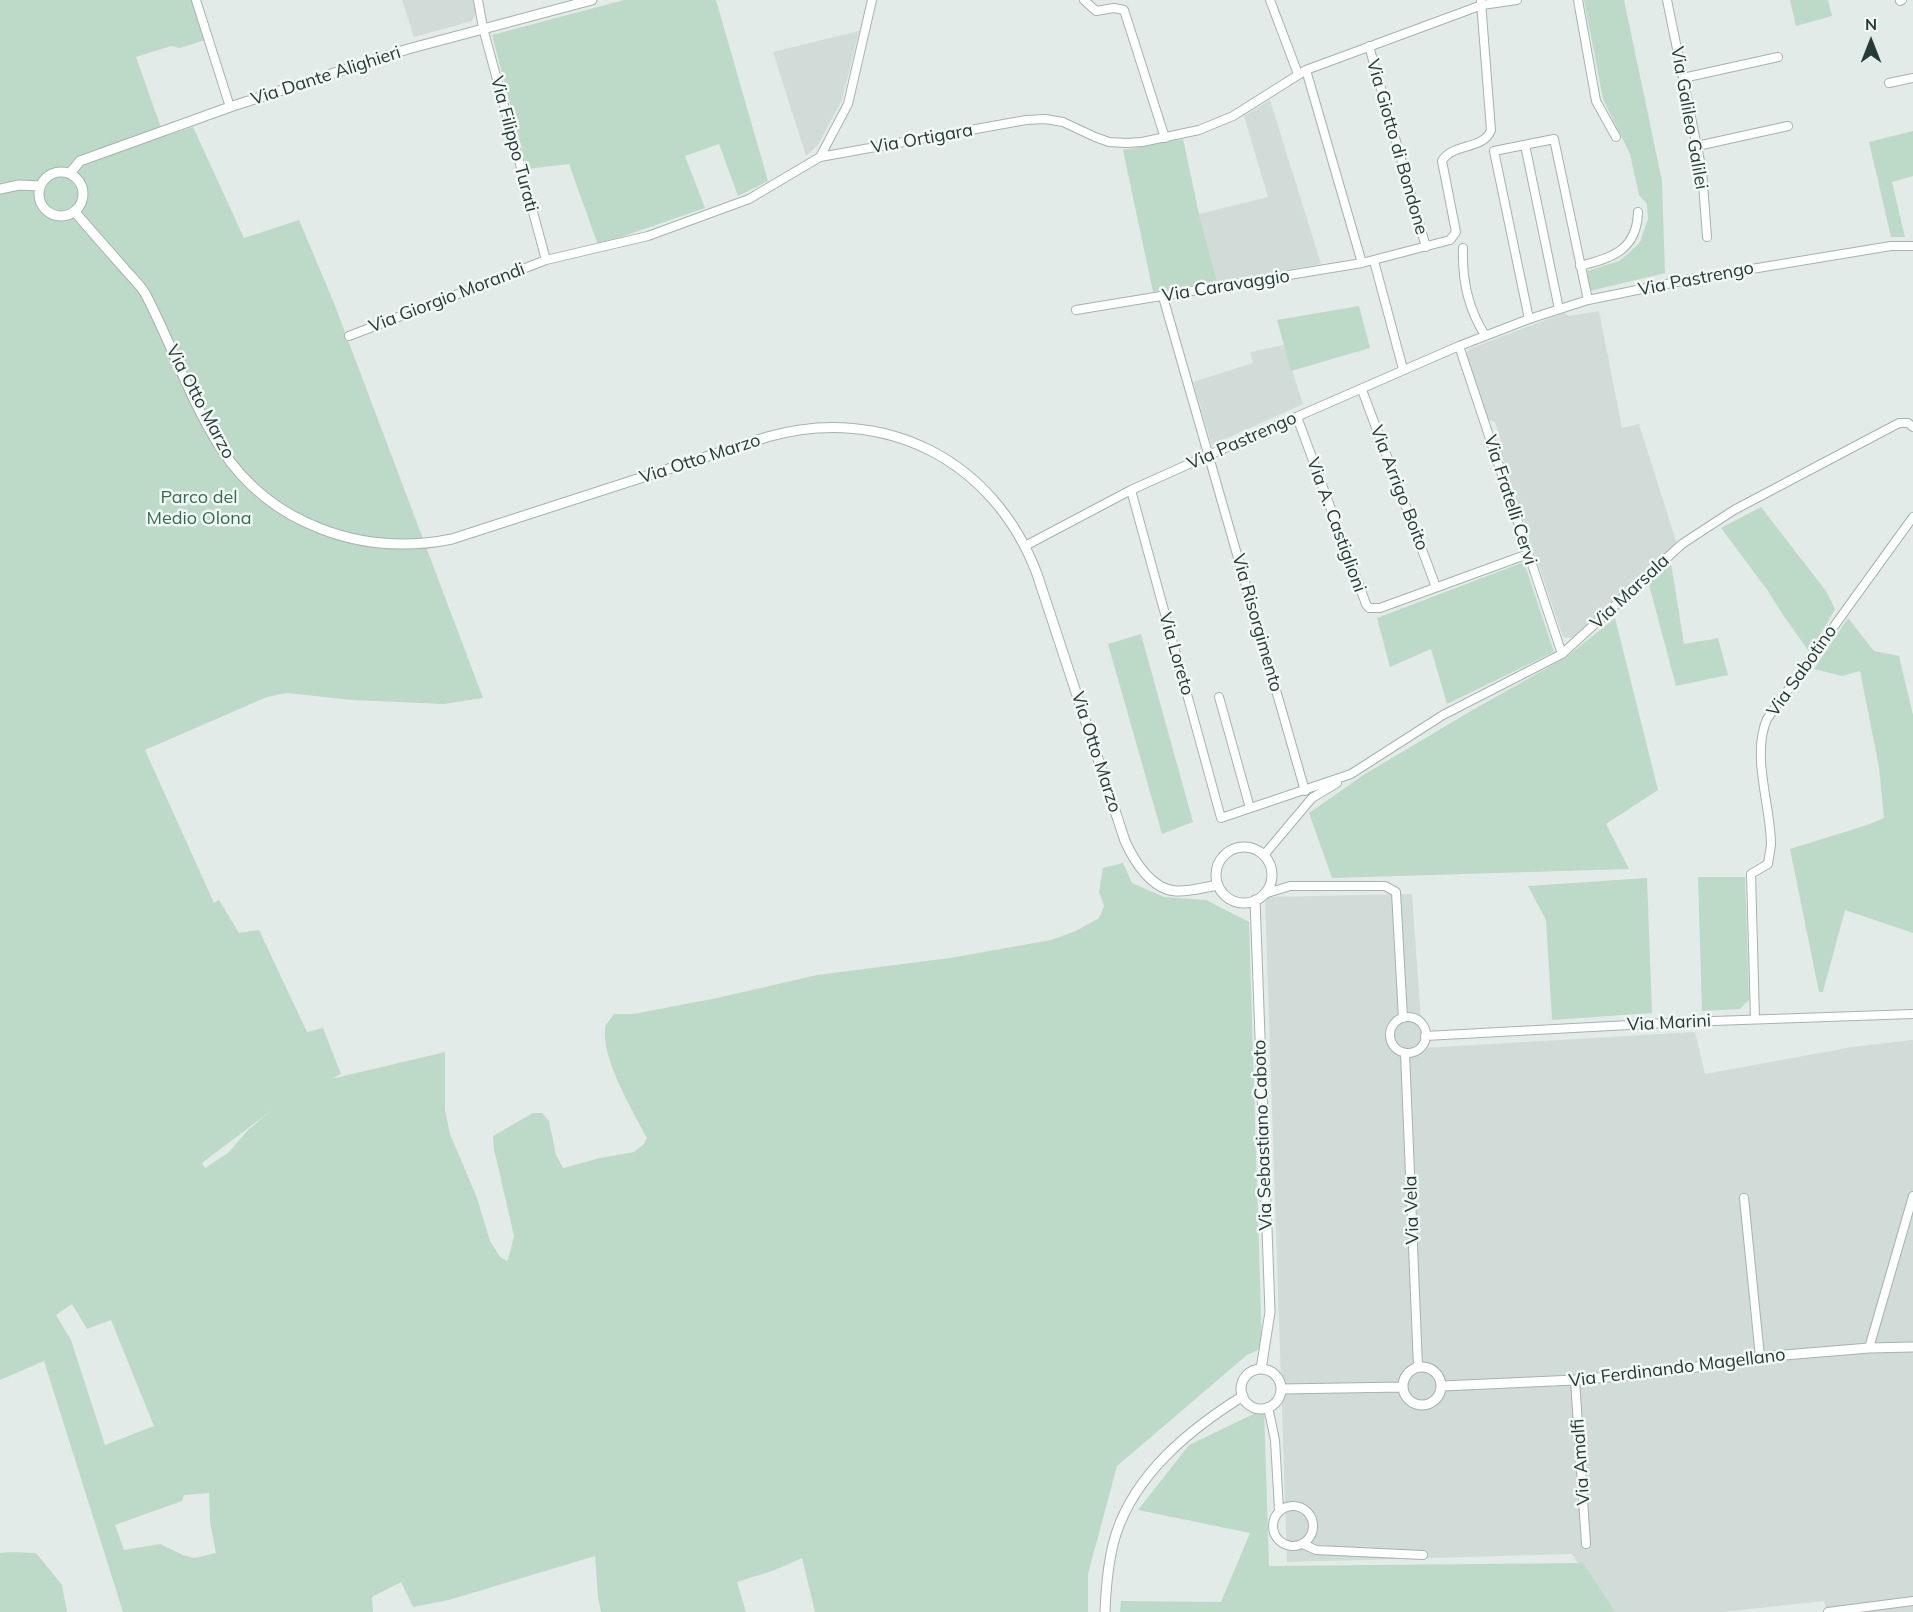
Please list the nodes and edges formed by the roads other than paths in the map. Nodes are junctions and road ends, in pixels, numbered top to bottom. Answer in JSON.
{"nodes":[{"id":1,"x":196,"y":0,"type":"edge"},
{"id":2,"x":478,"y":0,"type":"edge"},
{"id":3,"x":592,"y":0,"type":"edge"},
{"id":4,"x":872,"y":0,"type":"edge"},
{"id":5,"x":1084,"y":0,"type":"edge"},
{"id":6,"x":1270,"y":0,"type":"edge"},
{"id":7,"x":1517,"y":0,"type":"edge"},
{"id":8,"x":1578,"y":0,"type":"edge"},
{"id":9,"x":1667,"y":0,"type":"edge"},
{"id":10,"x":1481,"y":2,"type":"edge"},
{"id":11,"x":483,"y":28,"type":"junction"},
{"id":12,"x":1369,"y":46,"type":"junction"},
{"id":13,"x":1778,"y":57,"type":"dead end"},
{"id":14,"x":1302,"y":72,"type":"junction"},
{"id":15,"x":1683,"y":78,"type":"junction"},
{"id":16,"x":1913,"y":78,"type":"edge"},
{"id":17,"x":1889,"y":83,"type":"dead end"},
{"id":18,"x":230,"y":107,"type":"junction"},
{"id":19,"x":1788,"y":126,"type":"dead end"},
{"id":20,"x":1616,"y":137,"type":"dead end"},
{"id":21,"x":1165,"y":138,"type":"junction"},
{"id":22,"x":1525,"y":145,"type":"junction"},
{"id":23,"x":1697,"y":147,"type":"junction"},
{"id":24,"x":820,"y":157,"type":"junction"},
{"id":25,"x":70,"y":173,"type":"junction"},
{"id":26,"x":40,"y":186,"type":"junction"},
{"id":27,"x":0,"y":189,"type":"edge"},
{"id":28,"x":75,"y":212,"type":"junction"},
{"id":29,"x":1638,"y":212,"type":"dead end"},
{"id":30,"x":1707,"y":237,"type":"dead end"},
{"id":31,"x":1913,"y":246,"type":"edge"},
{"id":32,"x":1426,"y":247,"type":"junction"},
{"id":33,"x":1463,"y":248,"type":"dead end"},
{"id":34,"x":546,"y":260,"type":"junction"},
{"id":35,"x":1374,"y":261,"type":"junction"},
{"id":36,"x":1362,"y":263,"type":"junction"},
{"id":37,"x":1580,"y":266,"type":"junction"},
{"id":38,"x":1163,"y":297,"type":"junction"},
{"id":39,"x":1588,"y":300,"type":"junction"},
{"id":40,"x":1559,"y":309,"type":"junction"},
{"id":41,"x":1076,"y":310,"type":"dead end"},
{"id":42,"x":1530,"y":319,"type":"junction"},
{"id":43,"x":1485,"y":335,"type":"junction"},
{"id":44,"x":349,"y":336,"type":"dead end"},
{"id":45,"x":1459,"y":345,"type":"junction"},
{"id":46,"x":1403,"y":369,"type":"junction"},
{"id":47,"x":1362,"y":390,"type":"junction"},
{"id":48,"x":1297,"y":417,"type":"junction"},
{"id":49,"x":1913,"y":427,"type":"edge"},
{"id":50,"x":1209,"y":455,"type":"junction"},
{"id":51,"x":1131,"y":490,"type":"junction"},
{"id":52,"x":1913,"y":517,"type":"edge"},
{"id":53,"x":1025,"y":546,"type":"junction"},
{"id":54,"x":1528,"y":554,"type":"junction"},
{"id":55,"x":1436,"y":586,"type":"junction"},
{"id":56,"x":1562,"y":654,"type":"junction"},
{"id":57,"x":1218,"y":697,"type":"dead end"},
{"id":58,"x":1351,"y":774,"type":"junction"},
{"id":59,"x":1305,"y":791,"type":"junction"},
{"id":60,"x":1250,"y":808,"type":"junction"},
{"id":61,"x":1221,"y":818,"type":"joint"},
{"id":62,"x":1264,"y":855,"type":"junction"},
{"id":63,"x":1218,"y":885,"type":"junction"},
{"id":64,"x":1264,"y":894,"type":"junction"},
{"id":65,"x":1255,"y":900,"type":"junction"},
{"id":66,"x":1913,"y":1014,"type":"edge"},
{"id":67,"x":1403,"y":1018,"type":"junction"},
{"id":68,"x":1755,"y":1019,"type":"junction"},
{"id":69,"x":1425,"y":1036,"type":"junction"},
{"id":70,"x":1405,"y":1053,"type":"junction"},
{"id":71,"x":1913,"y":1196,"type":"edge"},
{"id":72,"x":1744,"y":1198,"type":"dead end"},
{"id":73,"x":1913,"y":1347,"type":"edge"},
{"id":74,"x":1869,"y":1348,"type":"junction"},
{"id":75,"x":1760,"y":1357,"type":"junction"},
{"id":76,"x":1418,"y":1367,"type":"junction"},
{"id":77,"x":1261,"y":1369,"type":"junction"},
{"id":78,"x":1575,"y":1380,"type":"junction"},
{"id":79,"x":1442,"y":1386,"type":"junction"},
{"id":80,"x":1403,"y":1387,"type":"junction"},
{"id":81,"x":1281,"y":1389,"type":"junction"},
{"id":82,"x":1243,"y":1396,"type":"junction"},
{"id":83,"x":1268,"y":1407,"type":"junction"},
{"id":84,"x":1279,"y":1510,"type":"junction"},
{"id":85,"x":1303,"y":1544,"type":"junction"},
{"id":86,"x":1586,"y":1544,"type":"dead end"},
{"id":87,"x":1423,"y":1555,"type":"dead end"},
{"id":88,"x":1913,"y":1601,"type":"edge"},
{"id":89,"x":1105,"y":1612,"type":"edge"},
{"id":90,"x":1828,"y":1612,"type":"edge"}],
"edges":[{"from":1,"to":18,"type":"street"},
{"from":2,"to":11,"type":"street","name":"Via Filippo Turati"},
{"from":3,"to":11,"type":"street","name":"Via Dante Alighieri"},
{"from":4,"to":24,"type":"street"},
{"from":5,"to":21,"type":"street"},
{"from":6,"to":14,"type":"street"},
{"from":7,"to":10,"type":"street","name":"Via Ortigara"},
{"from":8,"to":20,"type":"street"},
{"from":9,"to":15,"type":"street","name":"Via Galileo Galilei"},
{"from":10,"to":12,"type":"street","name":"Via Ortigara"},
{"from":10,"to":32,"type":"street","name":"Via Caravaggio"},
{"from":11,"to":18,"type":"street","name":"Via Dante Alighieri"},
{"from":11,"to":34,"type":"street","name":"Via Filippo Turati"},
{"from":12,"to":14,"type":"street","name":"Via Ortigara"},
{"from":12,"to":32,"type":"street","name":"Via Giotto di Bondone"},
{"from":13,"to":15,"type":"street"},
{"from":14,"to":21,"type":"street","name":"Via Ortigara"},
{"from":14,"to":36,"type":"street"},
{"from":15,"to":23,"type":"street","name":"Via Galileo Galilei"},
{"from":16,"to":17,"type":"street"},
{"from":18,"to":25,"type":"street","name":"Via Dante Alighieri"},
{"from":19,"to":23,"type":"street"},
{"from":21,"to":24,"type":"street","name":"Via Ortigara"},
{"from":22,"to":37,"type":"street"},
{"from":22,"to":40,"type":"street"},
{"from":22,"to":42,"type":"street"},
{"from":23,"to":30,"type":"street","name":"Via Galileo Galilei"},
{"from":24,"to":34,"type":"street","name":"Via Ortigara"},
{"from":25,"to":26,"type":"street","name":"Via Dante Alighieri"},
{"from":25,"to":28,"type":"street"},
{"from":26,"to":27,"type":"street","name":"Via Dante Alighieri"},
{"from":26,"to":28,"type":"street"},
{"from":28,"to":53,"type":"street","name":"Via Otto Marzo"},
{"from":29,"to":37,"type":"street"},
{"from":31,"to":39,"type":"street","name":"Via Pastrengo"},
{"from":32,"to":35,"type":"street","name":"Via Caravaggio"},
{"from":33,"to":43,"type":"street"},
{"from":34,"to":44,"type":"street","name":"Via Giorgio Morandi"},
{"from":35,"to":36,"type":"street","name":"Via Caravaggio"},
{"from":35,"to":46,"type":"street"},
{"from":36,"to":38,"type":"street","name":"Via Caravaggio"},
{"from":37,"to":39,"type":"street"},
{"from":38,"to":41,"type":"street","name":"Via Caravaggio"},
{"from":38,"to":50,"type":"street","name":"Via Risorgimento"},
{"from":39,"to":40,"type":"street","name":"Via Pastrengo"},
{"from":40,"to":42,"type":"street","name":"Via Pastrengo"},
{"from":42,"to":43,"type":"street","name":"Via Pastrengo"},
{"from":43,"to":45,"type":"street","name":"Via Pastrengo"},
{"from":45,"to":46,"type":"street","name":"Via Pastrengo"},
{"from":45,"to":54,"type":"street","name":"Via Fratelli Cervi"},
{"from":46,"to":47,"type":"street","name":"Via Pastrengo"},
{"from":47,"to":48,"type":"street","name":"Via Pastrengo"},
{"from":47,"to":55,"type":"street","name":"Via Arrigo Boito"},
{"from":48,"to":50,"type":"street","name":"Via Pastrengo"},
{"from":48,"to":55,"type":"street","name":"Via A. Castiglioni"},
{"from":49,"to":56,"type":"street","name":"Via Marsala"},
{"from":50,"to":51,"type":"street","name":"Via Pastrengo"},
{"from":50,"to":59,"type":"street","name":"Via Risorgimento"},
{"from":51,"to":53,"type":"street","name":"Via Pastrengo"},
{"from":51,"to":61,"type":"street","name":"Via Loreto"},
{"from":52,"to":68,"type":"street","name":"Via Sabotino"},
{"from":53,"to":63,"type":"street","name":"Via Otto Marzo"},
{"from":54,"to":55,"type":"street","name":"Via A. Castiglioni"},
{"from":54,"to":56,"type":"street","name":"Via Fratelli Cervi"},
{"from":56,"to":58,"type":"street","name":"Via Marsala"},
{"from":57,"to":60,"type":"street"},
{"from":58,"to":59,"type":"street","name":"Via Marsala"},
{"from":58,"to":62,"type":"street","name":"Via Marsala"},
{"from":59,"to":60,"type":"street","name":"Via Marsala"},
{"from":60,"to":61,"type":"street","name":"Via Marsala"},
{"from":62,"to":63,"type":"street"},
{"from":62,"to":64,"type":"street"},
{"from":63,"to":65,"type":"street"},
{"from":64,"to":65,"type":"street"},
{"from":64,"to":67,"type":"street","name":"Via Vela"},
{"from":65,"to":77,"type":"street","name":"Via Sebastiano Caboto"},
{"from":66,"to":68,"type":"street","name":"Via Marini"},
{"from":67,"to":69,"type":"street"},
{"from":67,"to":70,"type":"street","name":"Via Vela"},
{"from":68,"to":69,"type":"street","name":"Via Marini"},
{"from":69,"to":70,"type":"street"},
{"from":70,"to":76,"type":"street","name":"Via Vela"},
{"from":71,"to":74,"type":"street"},
{"from":72,"to":75,"type":"street"},
{"from":73,"to":74,"type":"street","name":"Via Ferdinando Magellano"},
{"from":74,"to":75,"type":"street","name":"Via Ferdinando Magellano"},
{"from":75,"to":78,"type":"street","name":"Via Ferdinando Magellano"},
{"from":76,"to":79,"type":"street"},
{"from":76,"to":80,"type":"street"},
{"from":77,"to":81,"type":"street"},
{"from":77,"to":82,"type":"street"},
{"from":78,"to":79,"type":"street","name":"Via Ferdinando Magellano"},
{"from":78,"to":86,"type":"street","name":"Via Amalfi"},
{"from":79,"to":80,"type":"street"},
{"from":80,"to":81,"type":"street"},
{"from":81,"to":83,"type":"street"},
{"from":82,"to":83,"type":"street"},
{"from":82,"to":89,"type":"street"},
{"from":83,"to":84,"type":"street"},
{"from":84,"to":85,"type":"street"},
{"from":84,"to":85,"type":"street"},
{"from":85,"to":87,"type":"street"},
{"from":88,"to":90,"type":"street"}]}
